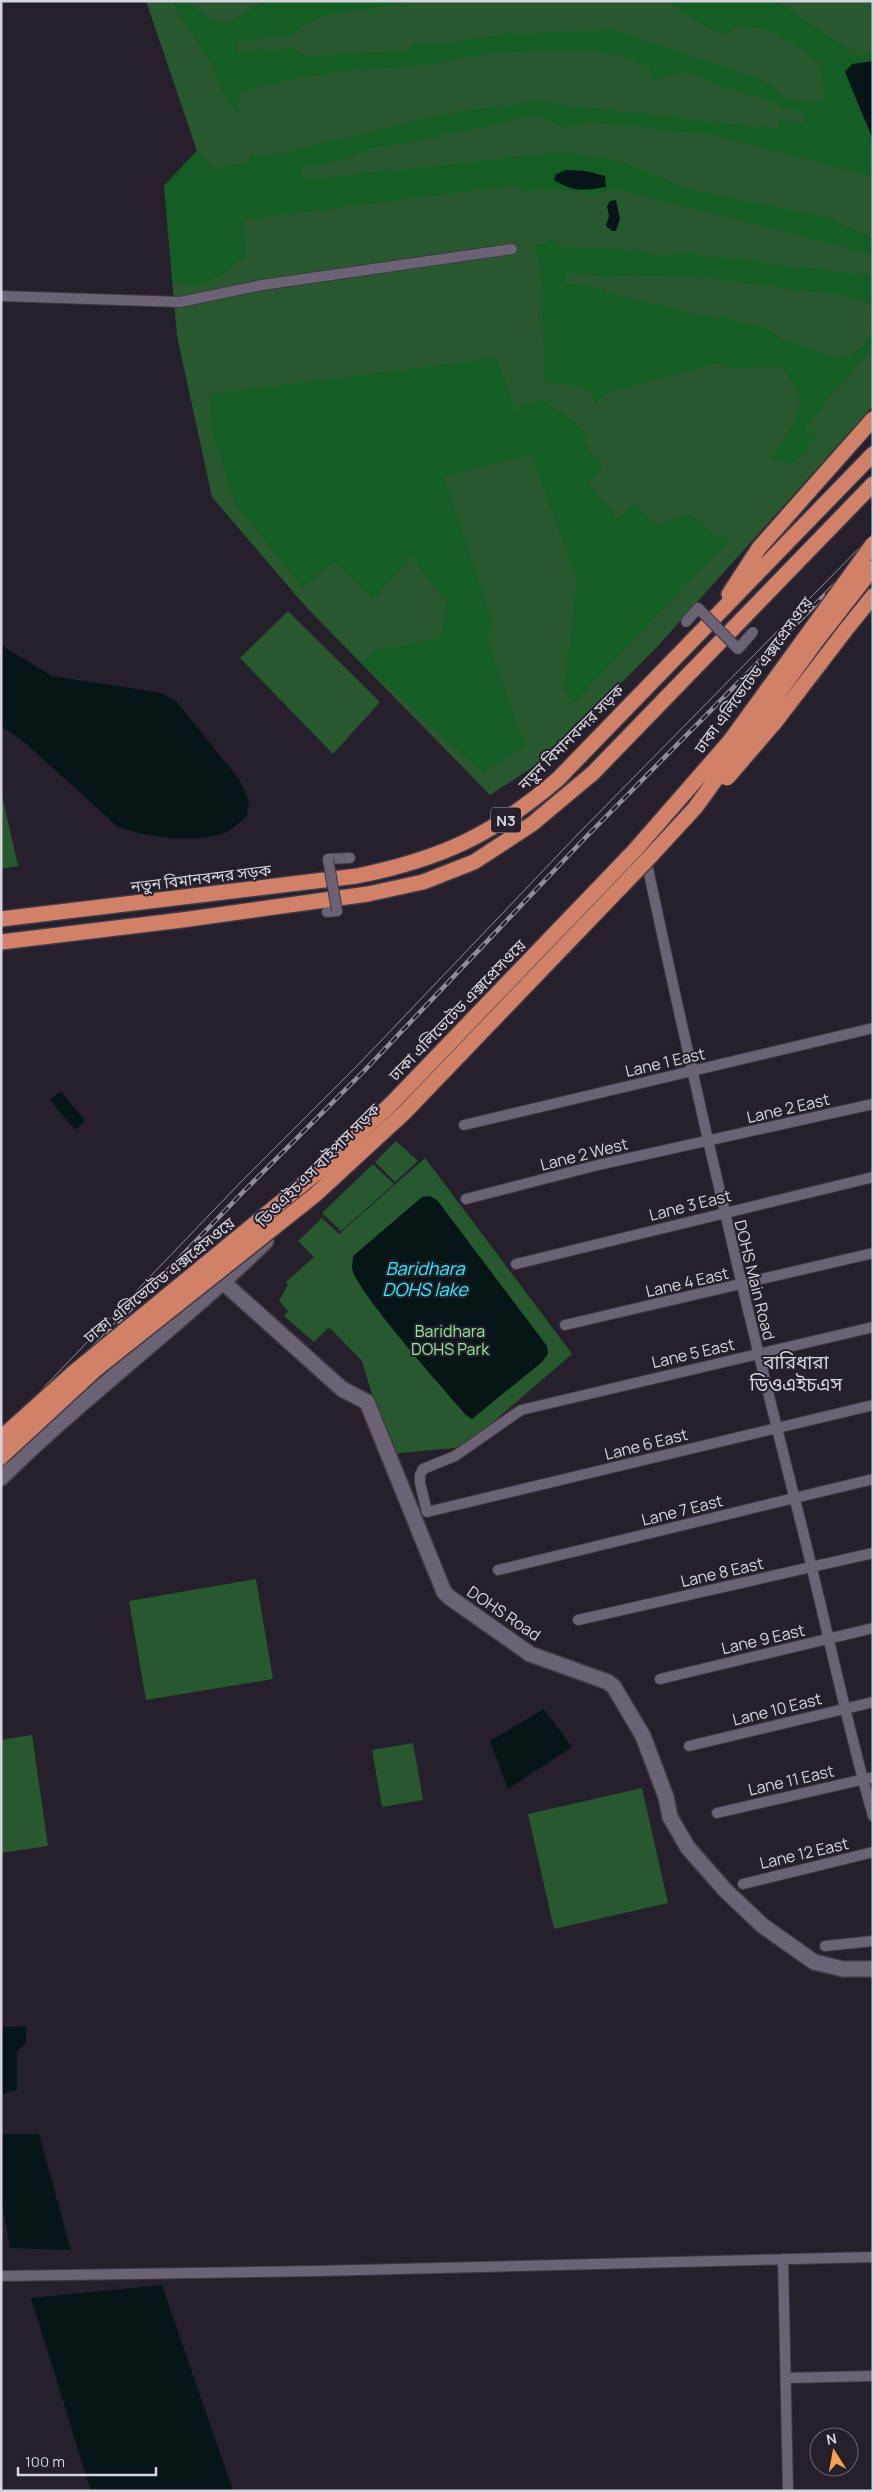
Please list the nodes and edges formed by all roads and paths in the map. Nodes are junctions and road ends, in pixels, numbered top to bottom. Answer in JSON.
{"nodes":[{"id":1,"x":512,"y":249,"type":"dead end"},
{"id":2,"x":1,"y":296,"type":"edge"},
{"id":3,"x":873,"y":419,"type":"edge"},
{"id":4,"x":873,"y":454,"type":"edge"},
{"id":5,"x":873,"y":484,"type":"edge"},
{"id":6,"x":873,"y":544,"type":"edge"},
{"id":7,"x":873,"y":568,"type":"edge"},
{"id":8,"x":873,"y":596,"type":"edge"},
{"id":9,"x":873,"y":603,"type":"edge"},
{"id":10,"x":716,"y":617,"type":"junction"},
{"id":11,"x":686,"y":622,"type":"dead end"},
{"id":12,"x":753,"y":632,"type":"dead end"},
{"id":13,"x":695,"y":808,"type":"junction"},
{"id":14,"x":350,"y":858,"type":"dead end"},
{"id":15,"x":648,"y":864,"type":"junction"},
{"id":16,"x":186,"y":898,"type":"junction"},
{"id":17,"x":332,"y":912,"type":"dead end"},
{"id":18,"x":6,"y":917,"type":"edge"},
{"id":19,"x":188,"y":920,"type":"junction"},
{"id":20,"x":1,"y":942,"type":"edge"},
{"id":21,"x":873,"y":1028,"type":"edge"},
{"id":22,"x":691,"y":1071,"type":"junction"},
{"id":23,"x":873,"y":1104,"type":"edge"},
{"id":24,"x":464,"y":1125,"type":"dead end"},
{"id":25,"x":709,"y":1141,"type":"junction"},
{"id":26,"x":873,"y":1177,"type":"edge"},
{"id":27,"x":466,"y":1199,"type":"dead end"},
{"id":28,"x":724,"y":1212,"type":"junction"},
{"id":29,"x":873,"y":1253,"type":"edge"},
{"id":30,"x":516,"y":1264,"type":"dead end"},
{"id":31,"x":224,"y":1283,"type":"junction"},
{"id":32,"x":741,"y":1284,"type":"junction"},
{"id":33,"x":565,"y":1325,"type":"dead end"},
{"id":34,"x":873,"y":1327,"type":"edge"},
{"id":35,"x":758,"y":1353,"type":"junction"},
{"id":36,"x":873,"y":1405,"type":"edge"},
{"id":37,"x":776,"y":1428,"type":"junction"},
{"id":38,"x":1,"y":1438,"type":"edge"},
{"id":39,"x":1,"y":1457,"type":"edge"},
{"id":40,"x":1,"y":1478,"type":"edge"},
{"id":41,"x":873,"y":1479,"type":"edge"},
{"id":42,"x":795,"y":1498,"type":"junction"},
{"id":43,"x":427,"y":1512,"type":"joint"},
{"id":44,"x":873,"y":1553,"type":"edge"},
{"id":45,"x":810,"y":1567,"type":"junction"},
{"id":46,"x":498,"y":1570,"type":"dead end"},
{"id":47,"x":578,"y":1620,"type":"dead end"},
{"id":48,"x":873,"y":1628,"type":"edge"},
{"id":49,"x":827,"y":1639,"type":"junction"},
{"id":50,"x":660,"y":1678,"type":"dead end"},
{"id":51,"x":873,"y":1702,"type":"edge"},
{"id":52,"x":844,"y":1709,"type":"junction"},
{"id":53,"x":689,"y":1746,"type":"dead end"},
{"id":54,"x":868,"y":1778,"type":"edge"},
{"id":55,"x":717,"y":1813,"type":"dead end"},
{"id":56,"x":873,"y":1816,"type":"edge"},
{"id":57,"x":873,"y":1852,"type":"edge"},
{"id":58,"x":743,"y":1884,"type":"dead end"},
{"id":59,"x":873,"y":1941,"type":"edge"},
{"id":60,"x":825,"y":1946,"type":"dead end"},
{"id":61,"x":873,"y":1969,"type":"edge"},
{"id":62,"x":873,"y":2257,"type":"edge"},
{"id":63,"x":783,"y":2259,"type":"junction"},
{"id":64,"x":1,"y":2276,"type":"edge"},
{"id":65,"x":873,"y":2376,"type":"edge"},
{"id":66,"x":786,"y":2378,"type":"junction"},
{"id":67,"x":788,"y":2491,"type":"edge"}],
"edges":[{"from":1,"to":2,"type":"street"},
{"from":3,"to":10,"type":"highway"},
{"from":4,"to":10,"type":"highway","name":"নতুন বিমানবন্দর সড়ক","number":"N3"},
{"from":5,"to":19,"type":"highway","number":"N3"},
{"from":6,"to":38,"type":"highway","name":"ঢাকা এলিভেটেড এক্সপ্রেসওয়ে","bridge":true},
{"from":7,"to":13,"type":"highway","name":"ঢাকা এলিভেটেড এক্সপ্রেসওয়ে","bridge":true},
{"from":8,"to":13,"type":"highway","bridge":true},
{"from":9,"to":15,"type":"street","name":"ডিওএইচএস বাইপাস সড়ক"},
{"from":10,"to":16,"type":"highway","name":"নতুন বিমানবন্দর সড়ক","number":"N3"},
{"from":11,"to":12,"type":"street","bridge":true},
{"from":13,"to":39,"type":"highway","name":"ঢাকা এলিভেটেড এক্সপ্রেসওয়ে","bridge":true},
{"from":14,"to":17,"type":"street","bridge":true},
{"from":15,"to":22,"type":"street","name":"DOHS Main Road"},
{"from":15,"to":31,"type":"street","name":"ডিওএইচএস বাইপাস সড়ক"},
{"from":16,"to":18,"type":"highway","name":"নতুন বিমানবন্দর সড়ক","number":"N3"},
{"from":16,"to":19,"type":"highway"},
{"from":19,"to":20,"type":"highway","number":"N3"},
{"from":21,"to":22,"type":"street","name":"Lane 1 East"},
{"from":22,"to":24,"type":"street","name":"Lane 1 East"},
{"from":22,"to":25,"type":"street","name":"DOHS Main Road"},
{"from":23,"to":25,"type":"street","name":"Lane 2 East"},
{"from":25,"to":27,"type":"street","name":"Lane 2 West"},
{"from":25,"to":28,"type":"street","name":"DOHS Main Road"},
{"from":26,"to":28,"type":"street","name":"Lane 3 East"},
{"from":28,"to":30,"type":"street","name":"Lane 3 East"},
{"from":28,"to":32,"type":"street","name":"DOHS Main Road"},
{"from":29,"to":32,"type":"street","name":"Lane 4 East"},
{"from":31,"to":40,"type":"street","name":"ডিওএইচএস বাইপাস সড়ক"},
{"from":31,"to":61,"type":"street","name":"DOHS Road"},
{"from":32,"to":33,"type":"street","name":"Lane 4 East"},
{"from":32,"to":35,"type":"street","name":"DOHS Main Road"},
{"from":34,"to":35,"type":"street","name":"Lane 5 East"},
{"from":35,"to":37,"type":"street","name":"DOHS Main Road"},
{"from":35,"to":43,"type":"street","name":"Lane 5 East"},
{"from":36,"to":37,"type":"street","name":"Lane 6 East"},
{"from":37,"to":42,"type":"street","name":"DOHS Main Road"},
{"from":37,"to":43,"type":"street","name":"Lane 6 East"},
{"from":41,"to":42,"type":"street","name":"Lane 7 East"},
{"from":42,"to":45,"type":"street","name":"DOHS Main Road"},
{"from":42,"to":46,"type":"street","name":"Lane 7 East"},
{"from":44,"to":45,"type":"street","name":"Lane 8 East"},
{"from":45,"to":47,"type":"street","name":"Lane 8 East"},
{"from":45,"to":49,"type":"street","name":"DOHS Main Road"},
{"from":48,"to":49,"type":"street","name":"Lane 9 East"},
{"from":49,"to":50,"type":"street","name":"Lane 9 East"},
{"from":49,"to":52,"type":"street","name":"DOHS Main Road"},
{"from":51,"to":52,"type":"street","name":"Lane 10 East"},
{"from":52,"to":53,"type":"street","name":"Lane 10 East"},
{"from":52,"to":54,"type":"street","name":"DOHS Main Road"},
{"from":54,"to":55,"type":"street","name":"Lane 11 East"},
{"from":54,"to":56,"type":"street","name":"DOHS Main Road"},
{"from":57,"to":58,"type":"street","name":"Lane 12 East"},
{"from":59,"to":60,"type":"street"},
{"from":62,"to":63,"type":"street"},
{"from":63,"to":64,"type":"street"},
{"from":63,"to":66,"type":"street"},
{"from":65,"to":66,"type":"street"},
{"from":66,"to":67,"type":"street"}]}
